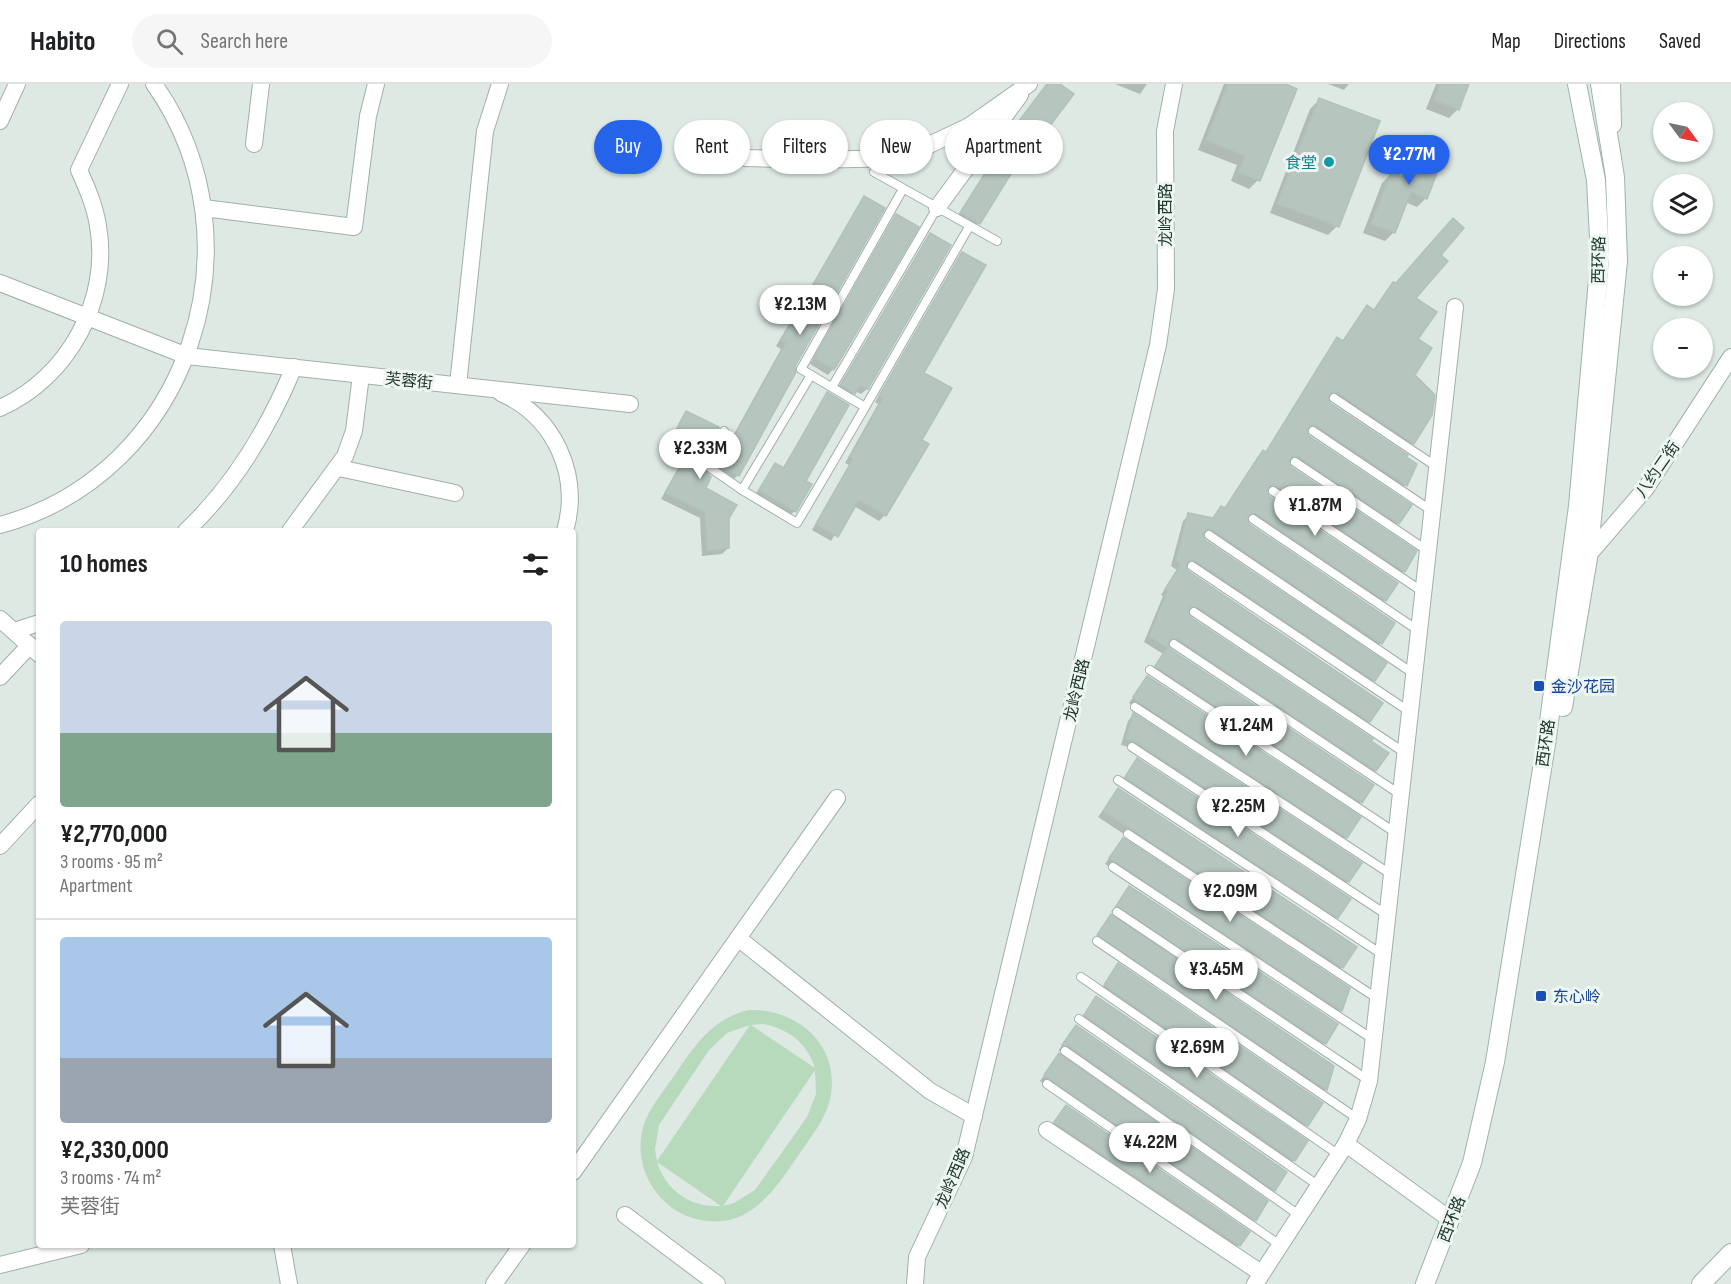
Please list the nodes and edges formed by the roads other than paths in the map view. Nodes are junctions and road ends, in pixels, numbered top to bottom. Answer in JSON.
{"nodes":[{"id":1,"x":17,"y":84,"type":"edge"},
{"id":2,"x":120,"y":84,"type":"edge"},
{"id":3,"x":154,"y":84,"type":"edge"},
{"id":4,"x":261,"y":84,"type":"edge"},
{"id":5,"x":376,"y":84,"type":"edge"},
{"id":6,"x":500,"y":84,"type":"edge"},
{"id":7,"x":1028,"y":84,"type":"edge"},
{"id":8,"x":1174,"y":84,"type":"edge"},
{"id":9,"x":1577,"y":84,"type":"edge"},
{"id":10,"x":1600,"y":84,"type":"edge"},
{"id":11,"x":1612,"y":84,"type":"edge"},
{"id":12,"x":0,"y":121,"type":"edge"},
{"id":13,"x":254,"y":144,"type":"dead end"},
{"id":14,"x":750,"y":158,"type":"edge"},
{"id":15,"x":877,"y":174,"type":"edge"},
{"id":16,"x":1615,"y":177,"type":"junction"},
{"id":17,"x":903,"y":189,"type":"junction"},
{"id":18,"x":204,"y":208,"type":"junction"},
{"id":19,"x":937,"y":208,"type":"junction"},
{"id":20,"x":969,"y":227,"type":"junction"},
{"id":21,"x":997,"y":242,"type":"dead end"},
{"id":22,"x":0,"y":283,"type":"edge"},
{"id":23,"x":1455,"y":308,"type":"dead end"},
{"id":24,"x":88,"y":317,"type":"junction"},
{"id":25,"x":187,"y":356,"type":"junction"},
{"id":26,"x":1731,"y":357,"type":"edge"},
{"id":27,"x":294,"y":367,"type":"junction"},
{"id":28,"x":361,"y":375,"type":"junction"},
{"id":29,"x":811,"y":375,"type":"junction"},
{"id":30,"x":458,"y":385,"type":"junction"},
{"id":31,"x":832,"y":387,"type":"junction"},
{"id":32,"x":491,"y":388,"type":"junction"},
{"id":33,"x":1334,"y":398,"type":"dead end"},
{"id":34,"x":630,"y":404,"type":"dead end"},
{"id":35,"x":865,"y":407,"type":"junction"},
{"id":36,"x":0,"y":408,"type":"edge"},
{"id":37,"x":724,"y":431,"type":"dead end"},
{"id":38,"x":1313,"y":431,"type":"dead end"},
{"id":39,"x":1294,"y":462,"type":"dead end"},
{"id":40,"x":1438,"y":467,"type":"junction"},
{"id":41,"x":339,"y":468,"type":"junction"},
{"id":42,"x":742,"y":490,"type":"junction"},
{"id":43,"x":1273,"y":491,"type":"dead end"},
{"id":44,"x":455,"y":493,"type":"dead end"},
{"id":45,"x":1433,"y":511,"type":"junction"},
{"id":46,"x":1252,"y":519,"type":"dead end"},
{"id":47,"x":0,"y":525,"type":"edge"},
{"id":48,"x":189,"y":528,"type":"edge"},
{"id":49,"x":292,"y":528,"type":"edge"},
{"id":50,"x":566,"y":528,"type":"edge"},
{"id":51,"x":1209,"y":535,"type":"dead end"},
{"id":52,"x":1428,"y":551,"type":"junction"},
{"id":53,"x":1588,"y":558,"type":"junction"},
{"id":54,"x":1192,"y":566,"type":"dead end"},
{"id":55,"x":1570,"y":569,"type":"junction"},
{"id":56,"x":1424,"y":592,"type":"junction"},
{"id":57,"x":1194,"y":612,"type":"dead end"},
{"id":58,"x":0,"y":619,"type":"edge"},
{"id":59,"x":36,"y":624,"type":"edge"},
{"id":60,"x":1419,"y":631,"type":"junction"},
{"id":61,"x":14,"y":632,"type":"junction"},
{"id":62,"x":1174,"y":644,"type":"dead end"},
{"id":63,"x":34,"y":650,"type":"edge"},
{"id":64,"x":1150,"y":670,"type":"dead end"},
{"id":65,"x":1415,"y":674,"type":"junction"},
{"id":66,"x":0,"y":677,"type":"edge"},
{"id":67,"x":1135,"y":707,"type":"dead end"},
{"id":68,"x":1410,"y":713,"type":"junction"},
{"id":69,"x":1132,"y":747,"type":"dead end"},
{"id":70,"x":1406,"y":754,"type":"junction"},
{"id":71,"x":1118,"y":780,"type":"dead end"},
{"id":72,"x":1401,"y":795,"type":"junction"},
{"id":73,"x":837,"y":798,"type":"dead end"},
{"id":74,"x":36,"y":807,"type":"edge"},
{"id":75,"x":1128,"y":834,"type":"dead end"},
{"id":76,"x":1397,"y":834,"type":"junction"},
{"id":77,"x":0,"y":846,"type":"edge"},
{"id":78,"x":1113,"y":867,"type":"dead end"},
{"id":79,"x":1392,"y":875,"type":"junction"},
{"id":80,"x":1117,"y":912,"type":"dead end"},
{"id":81,"x":1388,"y":915,"type":"junction"},
{"id":82,"x":738,"y":938,"type":"junction"},
{"id":83,"x":1097,"y":941,"type":"dead end"},
{"id":84,"x":1383,"y":955,"type":"junction"},
{"id":85,"x":1081,"y":977,"type":"dead end"},
{"id":86,"x":1378,"y":1000,"type":"junction"},
{"id":87,"x":1079,"y":1019,"type":"dead end"},
{"id":88,"x":1374,"y":1040,"type":"junction"},
{"id":89,"x":1065,"y":1051,"type":"dead end"},
{"id":90,"x":1369,"y":1081,"type":"junction"},
{"id":91,"x":1047,"y":1084,"type":"dead end"},
{"id":92,"x":974,"y":1116,"type":"junction"},
{"id":93,"x":1358,"y":1119,"type":"junction"},
{"id":94,"x":1047,"y":1130,"type":"dead end"},
{"id":95,"x":1343,"y":1149,"type":"junction"},
{"id":96,"x":576,"y":1168,"type":"edge"},
{"id":97,"x":1319,"y":1186,"type":"junction"},
{"id":98,"x":625,"y":1215,"type":"dead end"},
{"id":99,"x":1299,"y":1215,"type":"junction"},
{"id":100,"x":1451,"y":1220,"type":"junction"},
{"id":101,"x":1280,"y":1245,"type":"junction"},
{"id":102,"x":69,"y":1248,"type":"edge"},
{"id":103,"x":283,"y":1248,"type":"edge"},
{"id":104,"x":520,"y":1248,"type":"edge"},
{"id":105,"x":1731,"y":1252,"type":"edge"},
{"id":106,"x":0,"y":1265,"type":"edge"},
{"id":107,"x":1731,"y":1271,"type":"edge"},
{"id":108,"x":1258,"y":1279,"type":"edge"},
{"id":109,"x":290,"y":1284,"type":"edge"},
{"id":110,"x":494,"y":1284,"type":"edge"},
{"id":111,"x":717,"y":1284,"type":"edge"},
{"id":112,"x":915,"y":1284,"type":"edge"},
{"id":113,"x":1425,"y":1284,"type":"edge"},
{"id":114,"x":1438,"y":1284,"type":"edge"},
{"id":115,"x":1701,"y":1284,"type":"edge"},
{"id":116,"x":1718,"y":1284,"type":"edge"}],
"edges":[{"from":1,"to":12,"type":"street"},
{"from":2,"to":24,"type":"street"},
{"from":3,"to":18,"type":"street"},
{"from":4,"to":13,"type":"street"},
{"from":5,"to":18,"type":"street"},
{"from":6,"to":30,"type":"street"},
{"from":7,"to":14,"type":"street"},
{"from":7,"to":19,"type":"street"},
{"from":8,"to":92,"type":"street","name":"龙岭西路"},
{"from":9,"to":55,"type":"main road","name":"西环路"},
{"from":10,"to":16,"type":"main road","name":"西环路"},
{"from":11,"to":16,"type":"street"},
{"from":15,"to":17,"type":"lane"},
{"from":16,"to":53,"type":"main road","name":"西环路"},
{"from":17,"to":19,"type":"lane"},
{"from":17,"to":29,"type":"lane"},
{"from":18,"to":25,"type":"street"},
{"from":19,"to":20,"type":"lane"},
{"from":19,"to":31,"type":"lane"},
{"from":20,"to":21,"type":"lane"},
{"from":20,"to":35,"type":"lane"},
{"from":22,"to":24,"type":"street","name":"芙蓉街"},
{"from":23,"to":40,"type":"street"},
{"from":24,"to":25,"type":"street","name":"芙蓉街"},
{"from":24,"to":36,"type":"street"},
{"from":25,"to":27,"type":"street","name":"芙蓉街"},
{"from":25,"to":47,"type":"street"},
{"from":26,"to":53,"type":"street","name":"八约二街"},
{"from":27,"to":28,"type":"street","name":"芙蓉街"},
{"from":27,"to":48,"type":"street"},
{"from":28,"to":30,"type":"street","name":"芙蓉街"},
{"from":28,"to":41,"type":"street"},
{"from":29,"to":31,"type":"lane"},
{"from":29,"to":42,"type":"lane"},
{"from":30,"to":32,"type":"street","name":"芙蓉街"},
{"from":31,"to":35,"type":"lane"},
{"from":32,"to":34,"type":"street","name":"芙蓉街"},
{"from":32,"to":50,"type":"street"},
{"from":33,"to":40,"type":"lane"},
{"from":35,"to":42,"type":"lane"},
{"from":37,"to":42,"type":"lane"},
{"from":38,"to":45,"type":"lane"},
{"from":39,"to":52,"type":"lane"},
{"from":40,"to":45,"type":"street"},
{"from":41,"to":44,"type":"street"},
{"from":41,"to":49,"type":"street"},
{"from":43,"to":56,"type":"lane"},
{"from":45,"to":52,"type":"street"},
{"from":46,"to":60,"type":"lane"},
{"from":51,"to":65,"type":"lane"},
{"from":52,"to":56,"type":"street"},
{"from":53,"to":55,"type":"street","name":"八约二街"},
{"from":53,"to":114,"type":"main road","name":"西环路"},
{"from":54,"to":68,"type":"lane"},
{"from":55,"to":100,"type":"main road","name":"西环路"},
{"from":56,"to":60,"type":"street"},
{"from":57,"to":70,"type":"lane"},
{"from":58,"to":61,"type":"street"},
{"from":59,"to":61,"type":"street"},
{"from":60,"to":65,"type":"street"},
{"from":61,"to":63,"type":"street"},
{"from":62,"to":72,"type":"lane"},
{"from":63,"to":66,"type":"street"},
{"from":64,"to":76,"type":"lane"},
{"from":65,"to":68,"type":"street"},
{"from":67,"to":79,"type":"lane"},
{"from":68,"to":70,"type":"street"},
{"from":69,"to":81,"type":"lane"},
{"from":70,"to":72,"type":"street"},
{"from":71,"to":84,"type":"lane"},
{"from":72,"to":76,"type":"street"},
{"from":73,"to":82,"type":"street"},
{"from":74,"to":77,"type":"street"},
{"from":75,"to":86,"type":"lane"},
{"from":76,"to":79,"type":"street"},
{"from":78,"to":88,"type":"lane"},
{"from":79,"to":81,"type":"street"},
{"from":80,"to":90,"type":"lane"},
{"from":81,"to":84,"type":"street"},
{"from":82,"to":92,"type":"street"},
{"from":82,"to":96,"type":"street"},
{"from":83,"to":93,"type":"lane"},
{"from":84,"to":86,"type":"street"},
{"from":85,"to":95,"type":"lane"},
{"from":86,"to":88,"type":"street"},
{"from":87,"to":97,"type":"lane"},
{"from":88,"to":90,"type":"street"},
{"from":89,"to":99,"type":"lane"},
{"from":90,"to":93,"type":"street"},
{"from":91,"to":101,"type":"lane"},
{"from":92,"to":112,"type":"street","name":"龙岭西路"},
{"from":93,"to":95,"type":"street"},
{"from":94,"to":108,"type":"street"},
{"from":95,"to":97,"type":"street"},
{"from":95,"to":100,"type":"street"},
{"from":97,"to":99,"type":"street"},
{"from":98,"to":111,"type":"street"},
{"from":99,"to":101,"type":"street"},
{"from":100,"to":113,"type":"main road","name":"西环路"},
{"from":101,"to":108,"type":"street"},
{"from":102,"to":106,"type":"street"},
{"from":103,"to":109,"type":"street"},
{"from":104,"to":110,"type":"street"},
{"from":105,"to":115,"type":"main road"},
{"from":107,"to":116,"type":"main road"}]}
